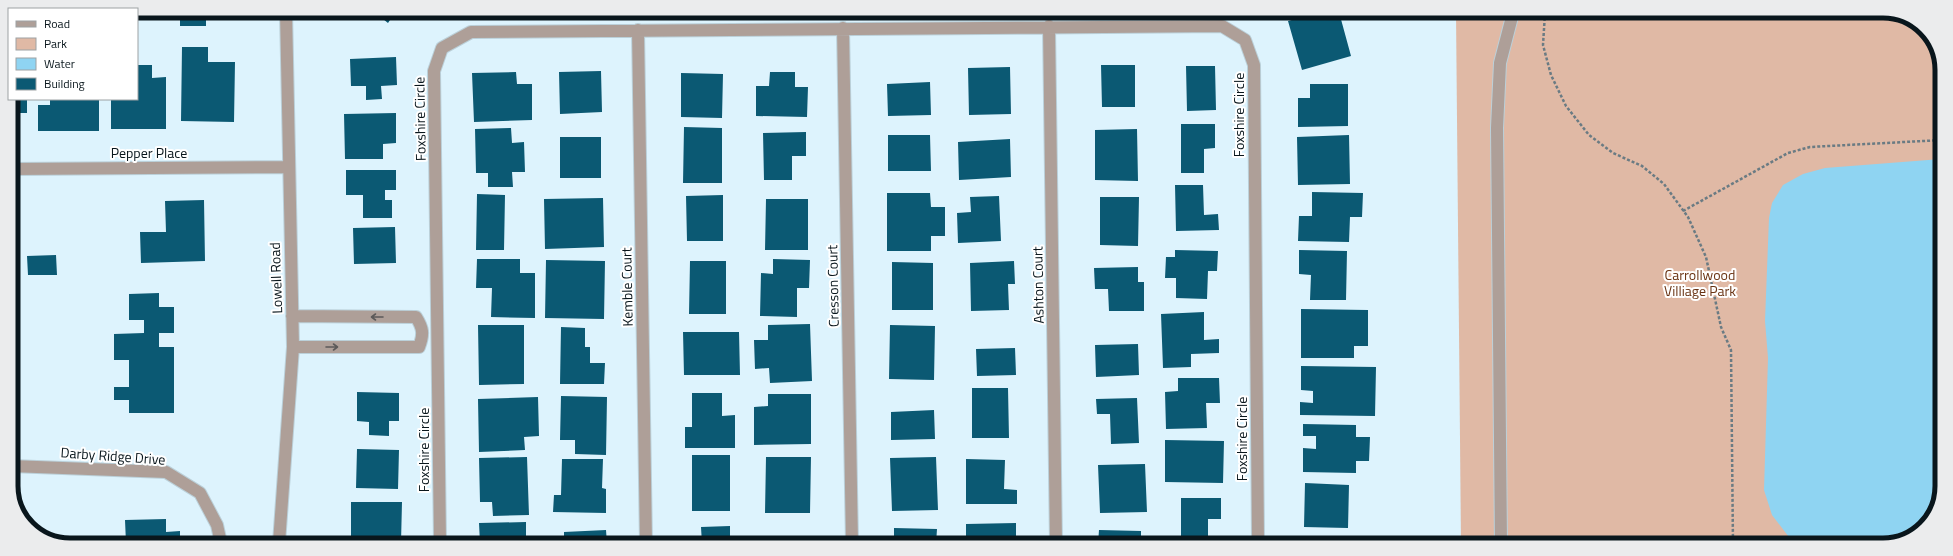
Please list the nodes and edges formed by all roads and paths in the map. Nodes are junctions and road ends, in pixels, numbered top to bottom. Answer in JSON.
{"nodes":[{"id":1,"x":286,"y":18,"type":"edge"},
{"id":2,"x":1511,"y":18,"type":"edge"},
{"id":3,"x":1545,"y":18,"type":"edge"},
{"id":4,"x":1049,"y":26,"type":"junction"},
{"id":5,"x":844,"y":28,"type":"junction"},
{"id":6,"x":638,"y":30,"type":"junction"},
{"id":7,"x":1935,"y":140,"type":"edge"},
{"id":8,"x":288,"y":167,"type":"junction"},
{"id":9,"x":18,"y":169,"type":"edge"},
{"id":10,"x":1683,"y":211,"type":"junction"},
{"id":11,"x":292,"y":316,"type":"junction"},
{"id":12,"x":423,"y":332,"type":"junction"},
{"id":13,"x":438,"y":332,"type":"junction"},
{"id":14,"x":293,"y":347,"type":"junction"},
{"id":15,"x":18,"y":466,"type":"edge"},
{"id":16,"x":220,"y":538,"type":"edge"},
{"id":17,"x":279,"y":538,"type":"edge"},
{"id":18,"x":440,"y":538,"type":"edge"},
{"id":19,"x":646,"y":538,"type":"edge"},
{"id":20,"x":852,"y":538,"type":"edge"},
{"id":21,"x":1056,"y":538,"type":"edge"},
{"id":22,"x":1258,"y":538,"type":"edge"},
{"id":23,"x":1501,"y":538,"type":"edge"},
{"id":24,"x":1733,"y":538,"type":"edge"}],
"edges":[{"from":1,"to":8,"type":"street","name":"Lowell Road"},
{"from":2,"to":23,"type":"street"},
{"from":3,"to":10,"type":"path"},
{"from":4,"to":5,"type":"street","name":"Foxshire Circle"},
{"from":4,"to":21,"type":"street","name":"Ashton Court"},
{"from":4,"to":22,"type":"street","name":"Foxshire Circle"},
{"from":5,"to":6,"type":"street","name":"Foxshire Circle"},
{"from":5,"to":20,"type":"street","name":"Cresson Court"},
{"from":6,"to":13,"type":"street","name":"Foxshire Circle"},
{"from":6,"to":19,"type":"street","name":"Kemble Court"},
{"from":7,"to":10,"type":"path"},
{"from":8,"to":9,"type":"street","name":"Pepper Place"},
{"from":8,"to":11,"type":"street","name":"Lowell Road"},
{"from":10,"to":24,"type":"path"},
{"from":12,"to":11,"type":"street","one_way":true},
{"from":11,"to":14,"type":"street","name":"Lowell Road"},
{"from":12,"to":13,"type":"street"},
{"from":14,"to":12,"type":"street","one_way":true},
{"from":13,"to":18,"type":"street","name":"Foxshire Circle"},
{"from":14,"to":17,"type":"street","name":"Lowell Road"},
{"from":15,"to":16,"type":"street","name":"Darby Ridge Drive"}]}
